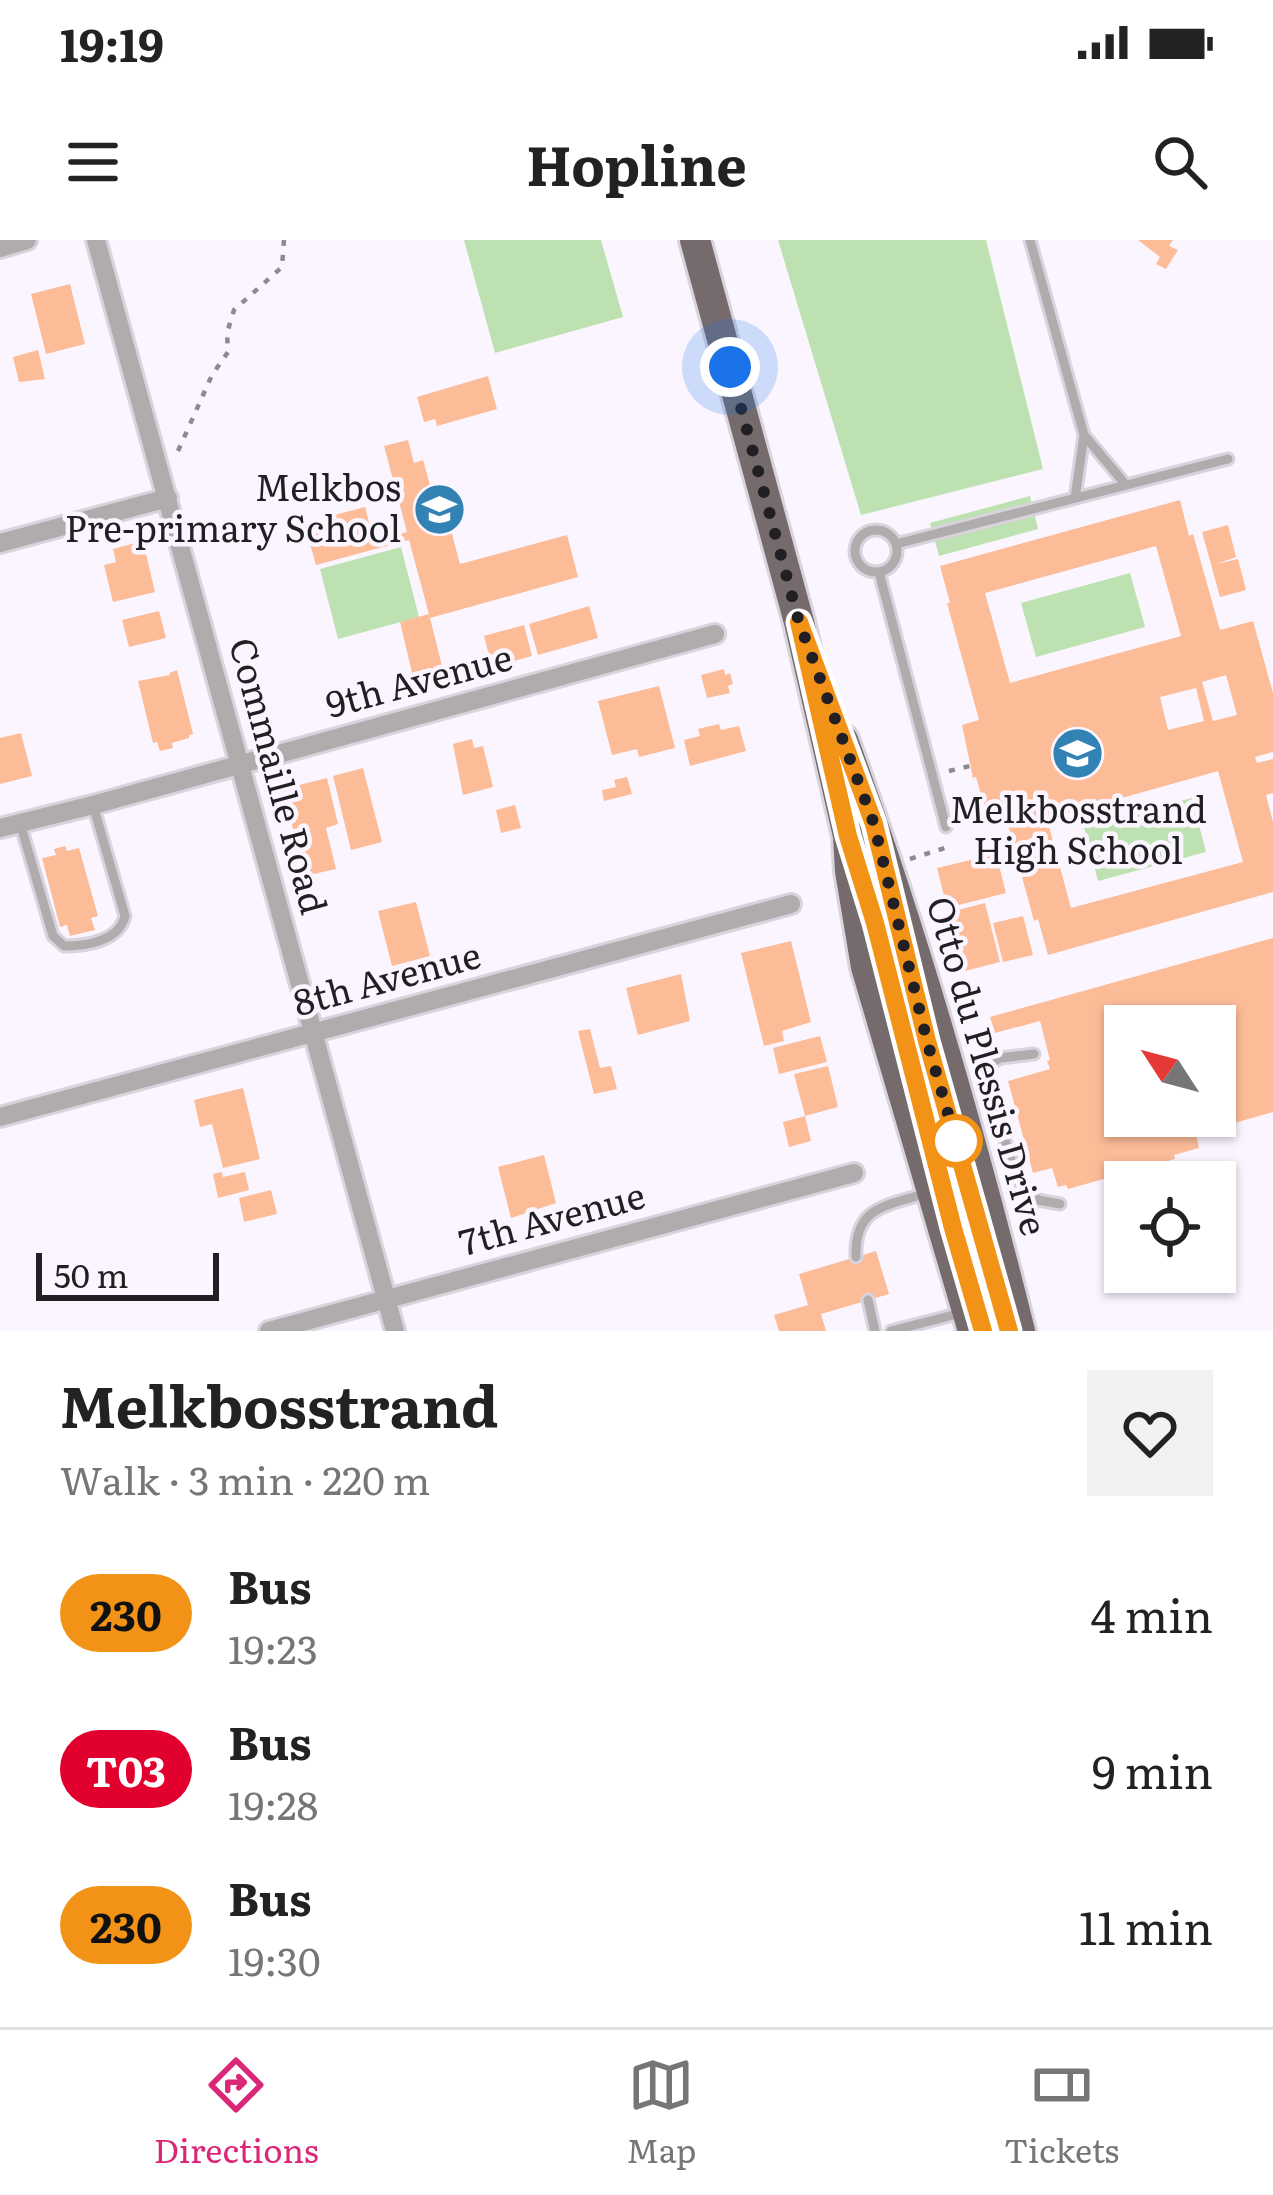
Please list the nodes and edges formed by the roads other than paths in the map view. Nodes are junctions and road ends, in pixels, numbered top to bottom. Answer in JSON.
{"nodes":[{"id":1,"x":27,"y":240,"type":"edge"},
{"id":2,"x":96,"y":240,"type":"edge"},
{"id":3,"x":695,"y":240,"type":"edge"},
{"id":4,"x":1030,"y":240,"type":"edge"},
{"id":5,"x":0,"y":248,"type":"edge"},
{"id":6,"x":1084,"y":436,"type":"junction"},
{"id":7,"x":1228,"y":459,"type":"dead end"},
{"id":8,"x":1126,"y":485,"type":"junction"},
{"id":9,"x":168,"y":498,"type":"junction"},
{"id":10,"x":1075,"y":498,"type":"junction"},
{"id":11,"x":0,"y":543,"type":"edge"},
{"id":12,"x":896,"y":544,"type":"junction"},
{"id":13,"x":879,"y":572,"type":"junction"},
{"id":14,"x":716,"y":634,"type":"dead end"},
{"id":15,"x":241,"y":764,"type":"junction"},
{"id":16,"x":93,"y":806,"type":"junction"},
{"id":17,"x":10,"y":825,"type":"edge"},
{"id":18,"x":946,"y":827,"type":"road end"},
{"id":19,"x":861,"y":830,"type":"junction"},
{"id":20,"x":791,"y":904,"type":"dead end"},
{"id":21,"x":916,"y":1000,"type":"dead end"},
{"id":22,"x":314,"y":1033,"type":"junction"},
{"id":23,"x":1034,"y":1054,"type":"dead end"},
{"id":24,"x":922,"y":1107,"type":"dead end"},
{"id":25,"x":0,"y":1117,"type":"edge"},
{"id":26,"x":854,"y":1173,"type":"dead end"},
{"id":27,"x":934,"y":1179,"type":"junction"},
{"id":28,"x":1060,"y":1204,"type":"dead end"},
{"id":29,"x":976,"y":1208,"type":"dead end"},
{"id":30,"x":856,"y":1257,"type":"dead end"},
{"id":31,"x":385,"y":1298,"type":"junction"},
{"id":32,"x":868,"y":1300,"type":"dead end"},
{"id":33,"x":974,"y":1325,"type":"edge"},
{"id":34,"x":269,"y":1331,"type":"edge"},
{"id":35,"x":395,"y":1331,"type":"edge"},
{"id":36,"x":875,"y":1331,"type":"edge"},
{"id":37,"x":892,"y":1331,"type":"edge"},
{"id":38,"x":1009,"y":1331,"type":"edge"},
{"id":39,"x":1020,"y":1331,"type":"edge"}],
"edges":[{"from":1,"to":5,"type":"street"},
{"from":2,"to":9,"type":"street","name":"Commaille Road"},
{"from":3,"to":19,"type":"main road","name":"Otto du Plessis Drive"},
{"from":4,"to":6,"type":"lane"},
{"from":6,"to":8,"type":"lane"},
{"from":6,"to":10,"type":"lane"},
{"from":7,"to":8,"type":"lane"},
{"from":8,"to":10,"type":"lane"},
{"from":9,"to":11,"type":"street"},
{"from":9,"to":15,"type":"street","name":"Commaille Road"},
{"from":10,"to":12,"type":"lane"},
{"from":12,"to":13,"type":"lane"},
{"from":12,"to":13,"type":"lane"},
{"from":13,"to":18,"type":"lane"},
{"from":14,"to":15,"type":"street","name":"9th Avenue"},
{"from":15,"to":16,"type":"street","name":"9th Avenue"},
{"from":15,"to":22,"type":"street","name":"Commaille Road"},
{"from":16,"to":17,"type":"street","name":"9th Avenue"},
{"from":16,"to":17,"type":"lane"},
{"from":19,"to":21,"type":"lane"},
{"from":19,"to":24,"type":"lane"},
{"from":19,"to":27,"type":"main road","name":"Otto du Plessis Drive"},
{"from":19,"to":39,"type":"main road","name":"Otto du Plessis Drive"},
{"from":20,"to":22,"type":"street","name":"8th Avenue"},
{"from":22,"to":25,"type":"street","name":"8th Avenue"},
{"from":22,"to":31,"type":"street","name":"Commaille Road"},
{"from":23,"to":28,"type":"lane"},
{"from":26,"to":31,"type":"street","name":"7th Avenue"},
{"from":27,"to":30,"type":"lane"},
{"from":27,"to":33,"type":"main road","name":"Otto du Plessis Drive"},
{"from":29,"to":38,"type":"lane"},
{"from":31,"to":34,"type":"street","name":"7th Avenue"},
{"from":31,"to":35,"type":"street","name":"Commaille Road"},
{"from":32,"to":36,"type":"lane"},
{"from":33,"to":37,"type":"lane"}]}
